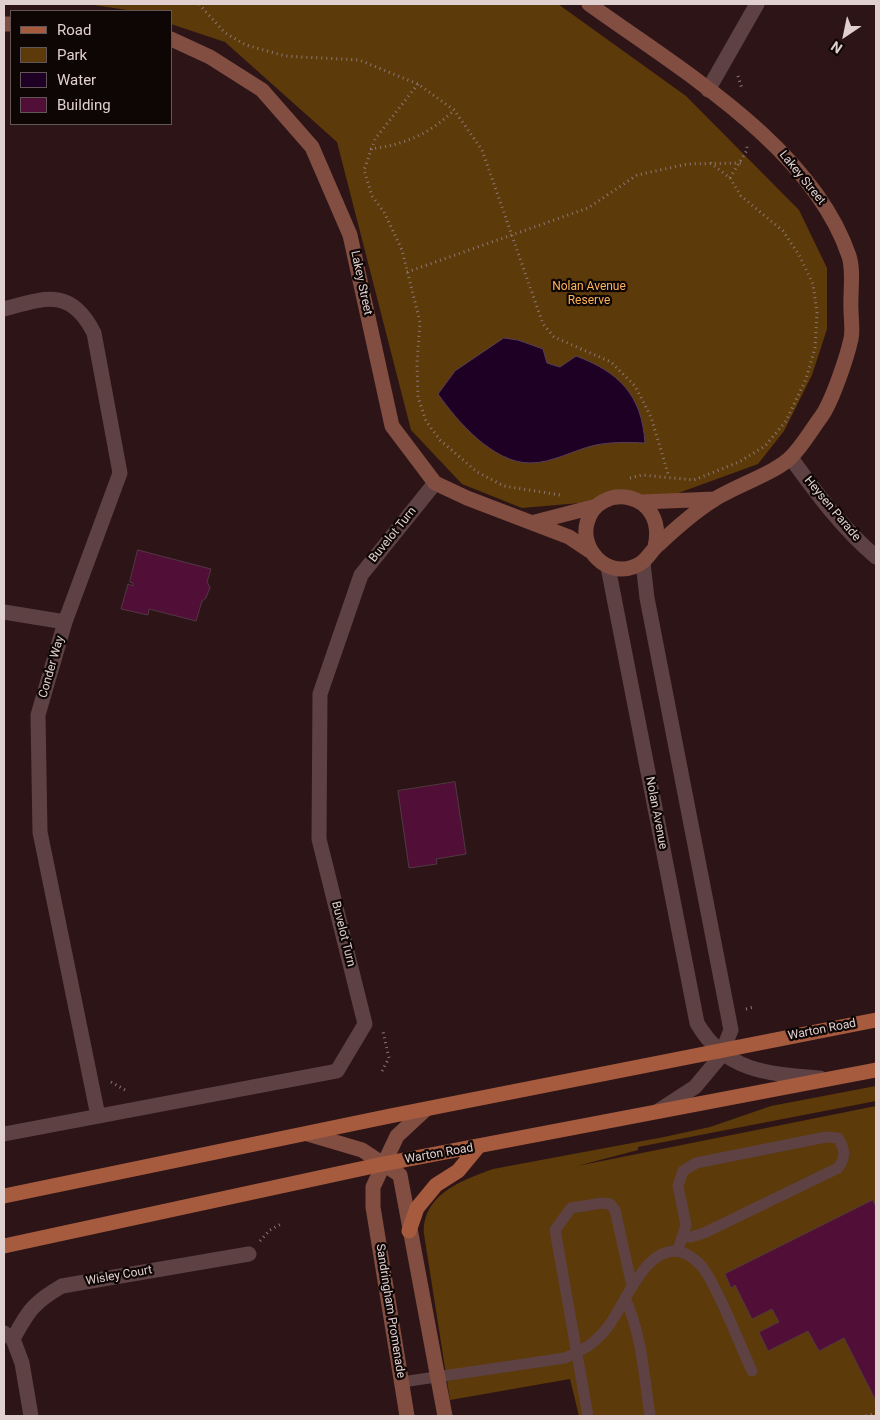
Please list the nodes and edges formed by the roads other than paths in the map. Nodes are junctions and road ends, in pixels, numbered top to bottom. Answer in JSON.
{"nodes":[{"id":1,"x":589,"y":4,"type":"edge"},
{"id":2,"x":757,"y":4,"type":"edge"},
{"id":3,"x":172,"y":39,"type":"edge"},
{"id":4,"x":708,"y":90,"type":"junction"},
{"id":5,"x":4,"y":309,"type":"edge"},
{"id":6,"x":791,"y":458,"type":"junction"},
{"id":7,"x":435,"y":483,"type":"junction"},
{"id":8,"x":715,"y":499,"type":"junction"},
{"id":9,"x":642,"y":502,"type":"junction"},
{"id":10,"x":598,"y":506,"type":"junction"},
{"id":11,"x":534,"y":522,"type":"junction"},
{"id":12,"x":655,"y":547,"type":"junction"},
{"id":13,"x":590,"y":550,"type":"junction"},
{"id":14,"x":876,"y":557,"type":"edge"},
{"id":15,"x":643,"y":562,"type":"junction"},
{"id":16,"x":608,"y":566,"type":"junction"},
{"id":17,"x":4,"y":612,"type":"edge"},
{"id":18,"x":65,"y":622,"type":"junction"},
{"id":19,"x":876,"y":1020,"type":"edge"},
{"id":20,"x":722,"y":1051,"type":"junction"},
{"id":21,"x":876,"y":1070,"type":"edge"},
{"id":22,"x":829,"y":1079,"type":"junction"},
{"id":23,"x":425,"y":1110,"type":"junction"},
{"id":24,"x":656,"y":1112,"type":"junction"},
{"id":25,"x":98,"y":1116,"type":"junction"},
{"id":26,"x":4,"y":1134,"type":"edge"},
{"id":27,"x":308,"y":1134,"type":"junction"},
{"id":28,"x":478,"y":1147,"type":"junction"},
{"id":29,"x":382,"y":1164,"type":"junction"},
{"id":30,"x":4,"y":1196,"type":"edge"},
{"id":31,"x":410,"y":1231,"type":"junction"},
{"id":32,"x":683,"y":1236,"type":"junction"},
{"id":33,"x":4,"y":1246,"type":"edge"},
{"id":34,"x":678,"y":1250,"type":"junction"},
{"id":35,"x":249,"y":1254,"type":"road end"},
{"id":36,"x":632,"y":1286,"type":"junction"},
{"id":37,"x":625,"y":1298,"type":"junction"},
{"id":38,"x":9,"y":1336,"type":"edge"},
{"id":39,"x":578,"y":1352,"type":"junction"},
{"id":40,"x":752,"y":1371,"type":"dead end"},
{"id":41,"x":437,"y":1377,"type":"junction"},
{"id":42,"x":402,"y":1382,"type":"junction"},
{"id":43,"x":31,"y":1416,"type":"edge"},
{"id":44,"x":407,"y":1416,"type":"edge"},
{"id":45,"x":445,"y":1416,"type":"edge"},
{"id":46,"x":588,"y":1416,"type":"edge"},
{"id":47,"x":650,"y":1416,"type":"edge"}],
"edges":[{"from":1,"to":4,"type":"street","name":"Lakey Street"},
{"from":2,"to":4,"type":"street"},
{"from":3,"to":7,"type":"street","name":"Lakey Street"},
{"from":4,"to":6,"type":"street","name":"Lakey Street"},
{"from":5,"to":18,"type":"street","name":"Conder Way"},
{"from":6,"to":8,"type":"street","name":"Lakey Street"},
{"from":6,"to":14,"type":"street","name":"Heysen Parade"},
{"from":7,"to":11,"type":"street","name":"Lakey Street"},
{"from":7,"to":25,"type":"street","name":"Buvelot Turn"},
{"from":8,"to":9,"type":"street","name":"Lakey Street"},
{"from":8,"to":12,"type":"street","name":"Lakey Street"},
{"from":9,"to":10,"type":"street","name":"Lakey Street"},
{"from":9,"to":12,"type":"street"},
{"from":10,"to":11,"type":"street","name":"Lakey Street"},
{"from":10,"to":13,"type":"street"},
{"from":11,"to":13,"type":"street","name":"Lakey Street"},
{"from":12,"to":15,"type":"street","name":"Lakey Street"},
{"from":13,"to":16,"type":"street","name":"Lakey Street"},
{"from":15,"to":16,"type":"street"},
{"from":15,"to":20,"type":"street"},
{"from":16,"to":20,"type":"street","name":"Nolan Avenue"},
{"from":17,"to":18,"type":"street"},
{"from":18,"to":25,"type":"street","name":"Conder Way"},
{"from":19,"to":20,"type":"main road","name":"Warton Road"},
{"from":20,"to":22,"type":"street","name":"Nolan Avenue"},
{"from":20,"to":23,"type":"main road","name":"Warton Road"},
{"from":20,"to":24,"type":"street"},
{"from":21,"to":22,"type":"main road","name":"Warton Road"},
{"from":22,"to":24,"type":"main road","name":"Warton Road"},
{"from":23,"to":27,"type":"main road","name":"Warton Road"},
{"from":23,"to":29,"type":"street","name":"Sandringham Promenade"},
{"from":24,"to":28,"type":"main road","name":"Warton Road"},
{"from":25,"to":26,"type":"street","name":"Buvelot Turn"},
{"from":27,"to":29,"type":"street"},
{"from":27,"to":30,"type":"main road","name":"Warton Road"},
{"from":28,"to":29,"type":"main road","name":"Warton Road"},
{"from":28,"to":31,"type":"main road"},
{"from":29,"to":31,"type":"street"},
{"from":29,"to":33,"type":"main road","name":"Warton Road"},
{"from":29,"to":42,"type":"street","name":"Sandringham Promenade"},
{"from":31,"to":41,"type":"street"},
{"from":32,"to":32,"type":"lane"},
{"from":32,"to":34,"type":"lane"},
{"from":34,"to":36,"type":"lane"},
{"from":34,"to":40,"type":"lane"},
{"from":35,"to":38,"type":"street","name":"Wisley Court"},
{"from":36,"to":37,"type":"lane"},
{"from":36,"to":39,"type":"lane"},
{"from":37,"to":39,"type":"lane"},
{"from":37,"to":47,"type":"lane"},
{"from":38,"to":43,"type":"street"},
{"from":39,"to":41,"type":"lane"},
{"from":39,"to":46,"type":"lane"},
{"from":41,"to":42,"type":"lane"},
{"from":41,"to":45,"type":"street"},
{"from":42,"to":44,"type":"street","name":"Sandringham Promenade"}]}
